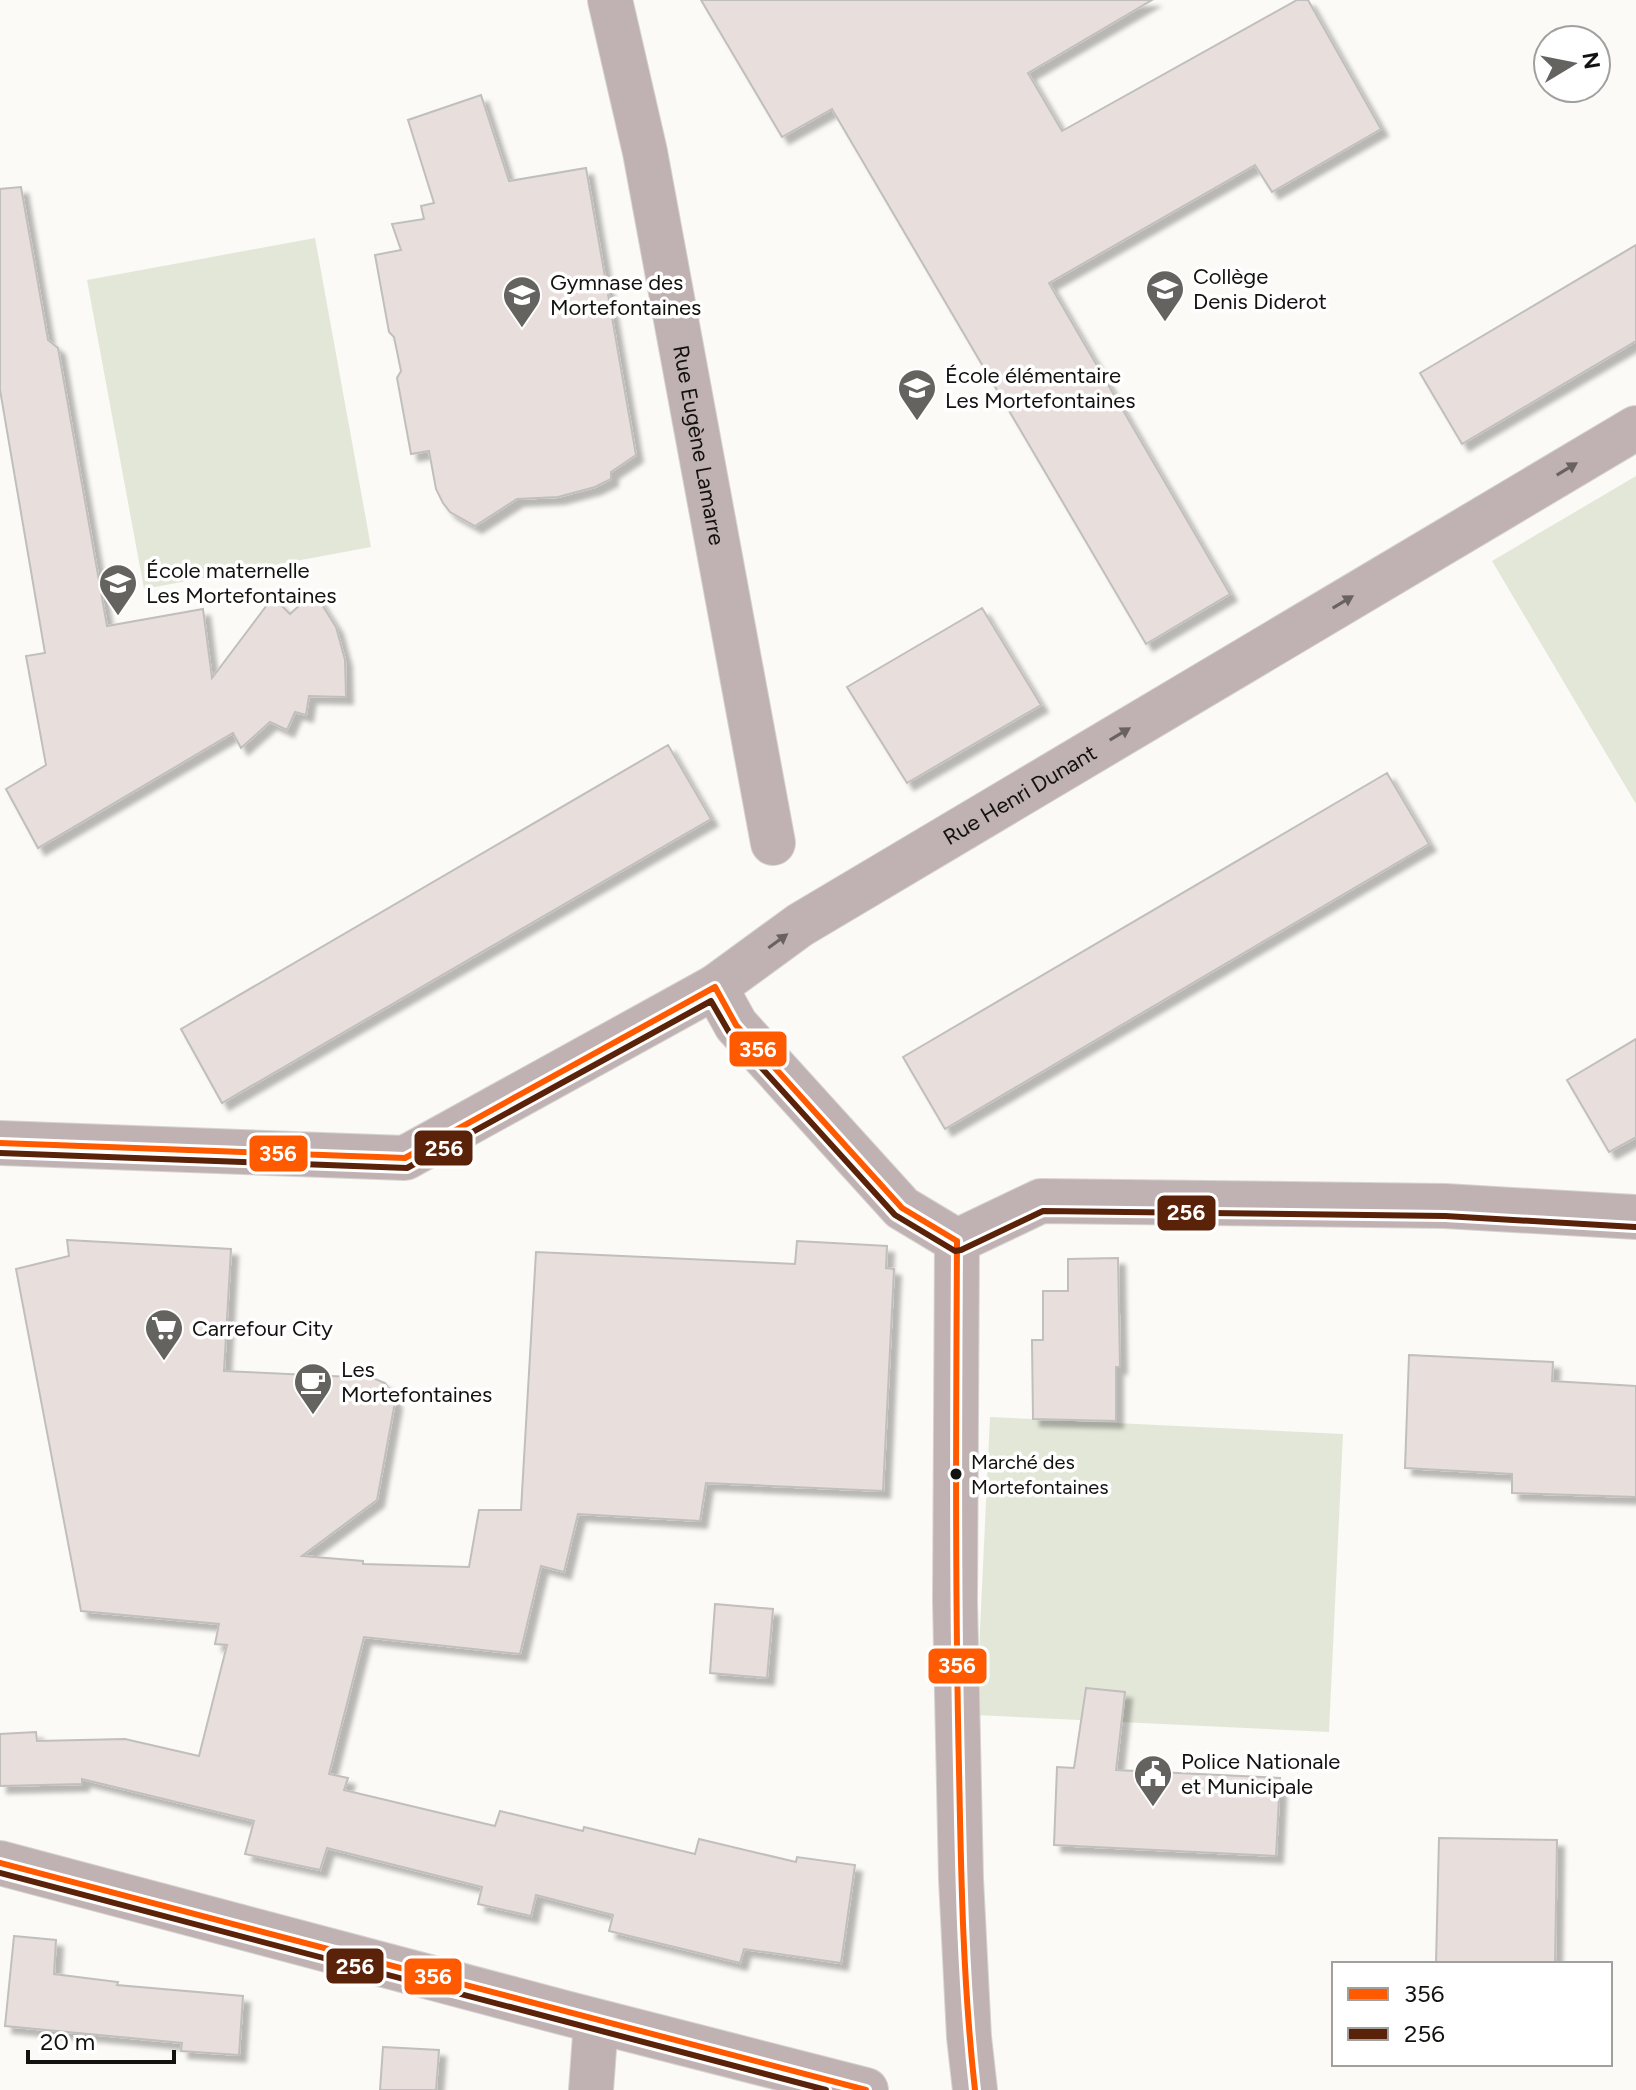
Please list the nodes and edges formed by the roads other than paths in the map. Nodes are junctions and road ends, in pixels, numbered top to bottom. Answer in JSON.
{"nodes":[{"id":1,"x":610,"y":0,"type":"edge"},
{"id":2,"x":1636,"y":428,"type":"edge"},
{"id":3,"x":773,"y":843,"type":"dead end"},
{"id":4,"x":715,"y":987,"type":"junction"},
{"id":5,"x":0,"y":1143,"type":"edge"},
{"id":6,"x":1636,"y":1217,"type":"edge"},
{"id":7,"x":957,"y":1241,"type":"junction"},
{"id":8,"x":0,"y":1863,"type":"edge"},
{"id":9,"x":596,"y":2022,"type":"junction"},
{"id":10,"x":591,"y":2090,"type":"edge"},
{"id":11,"x":866,"y":2090,"type":"edge"},
{"id":12,"x":975,"y":2090,"type":"edge"}],
"edges":[{"from":1,"to":3,"type":"street","name":"Rue Eugène Lamarre"},
{"from":4,"to":2,"type":"street","name":"Rue Henri Dunant","one_way":true},
{"from":4,"to":5,"type":"street","name":"Rue Henri Dunant"},
{"from":4,"to":7,"type":"street"},
{"from":6,"to":7,"type":"street"},
{"from":7,"to":12,"type":"street"},
{"from":8,"to":9,"type":"street"},
{"from":9,"to":10,"type":"street"},
{"from":9,"to":11,"type":"street"}]}
